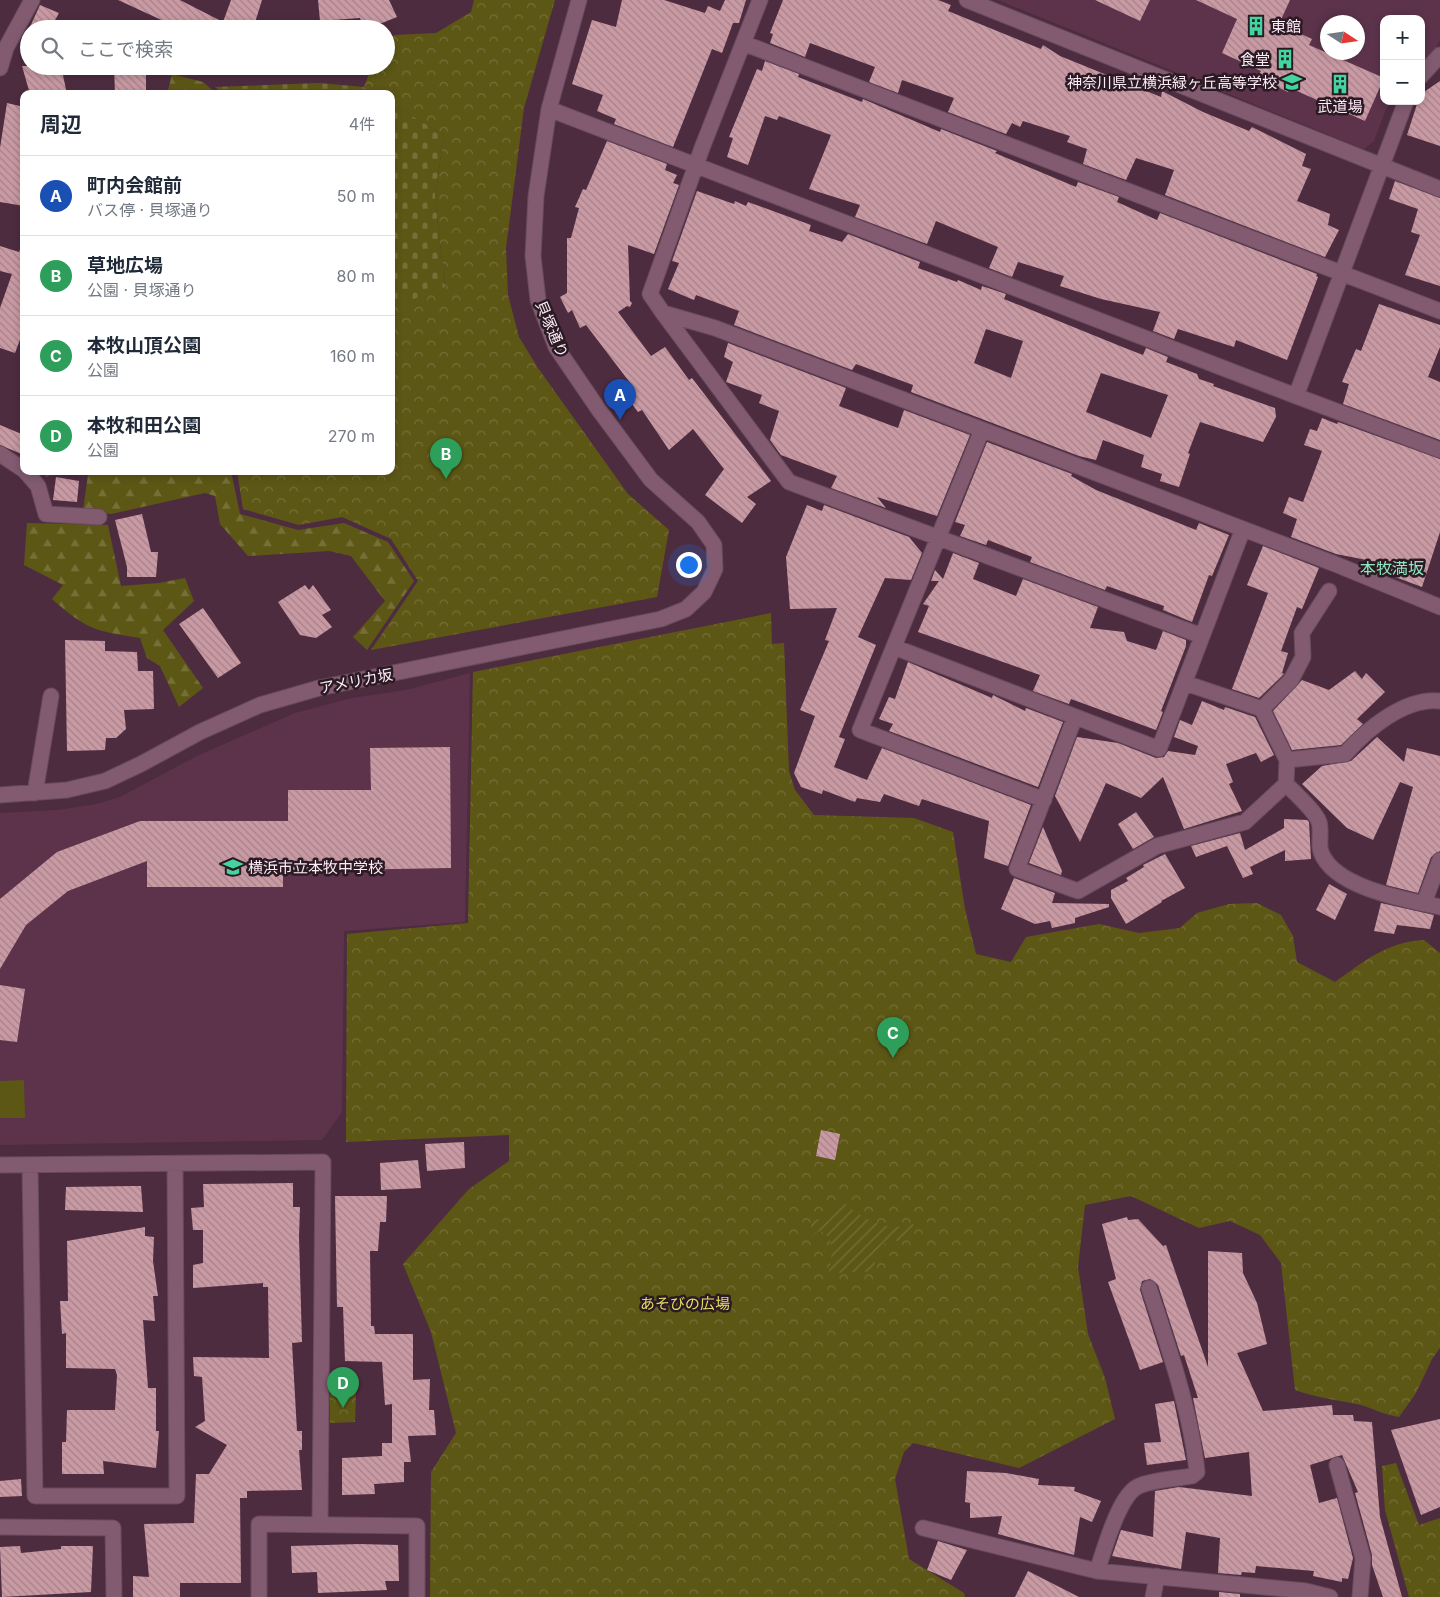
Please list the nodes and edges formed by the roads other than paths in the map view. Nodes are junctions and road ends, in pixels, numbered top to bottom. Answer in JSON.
{"nodes":[{"id":1,"x":579,"y":0,"type":"edge"},
{"id":2,"x":760,"y":0,"type":"edge"},
{"id":3,"x":967,"y":0,"type":"edge"},
{"id":4,"x":30,"y":1,"type":"edge"},
{"id":5,"x":20,"y":20,"type":"edge"},
{"id":6,"x":20,"y":21,"type":"edge"},
{"id":7,"x":743,"y":43,"type":"junction"},
{"id":8,"x":1440,"y":55,"type":"edge"},
{"id":9,"x":0,"y":68,"type":"edge"},
{"id":10,"x":1425,"y":72,"type":"edge"},
{"id":11,"x":1404,"y":105,"type":"edge"},
{"id":12,"x":549,"y":109,"type":"junction"},
{"id":13,"x":1380,"y":166,"type":"junction"},
{"id":14,"x":696,"y":167,"type":"junction"},
{"id":15,"x":1440,"y":189,"type":"edge"},
{"id":16,"x":1341,"y":272,"type":"junction"},
{"id":17,"x":1440,"y":311,"type":"edge"},
{"id":18,"x":663,"y":313,"type":"junction"},
{"id":19,"x":1296,"y":396,"type":"junction"},
{"id":20,"x":982,"y":430,"type":"junction"},
{"id":21,"x":1440,"y":450,"type":"edge"},
{"id":22,"x":0,"y":454,"type":"edge"},
{"id":23,"x":20,"y":468,"type":"edge"},
{"id":24,"x":28,"y":475,"type":"edge"},
{"id":25,"x":99,"y":517,"type":"dead end"},
{"id":26,"x":1243,"y":529,"type":"junction"},
{"id":27,"x":938,"y":538,"type":"junction"},
{"id":28,"x":711,"y":579,"type":"joint"},
{"id":29,"x":1329,"y":591,"type":"dead end"},
{"id":30,"x":1440,"y":607,"type":"edge"},
{"id":31,"x":1202,"y":636,"type":"junction"},
{"id":32,"x":894,"y":647,"type":"junction"},
{"id":33,"x":1185,"y":682,"type":"junction"},
{"id":34,"x":51,"y":696,"type":"dead end"},
{"id":35,"x":1440,"y":701,"type":"edge"},
{"id":36,"x":1262,"y":709,"type":"junction"},
{"id":37,"x":1075,"y":717,"type":"junction"},
{"id":38,"x":1287,"y":760,"type":"junction"},
{"id":39,"x":1286,"y":784,"type":"junction"},
{"id":40,"x":35,"y":793,"type":"junction"},
{"id":41,"x":0,"y":795,"type":"edge"},
{"id":42,"x":1044,"y":800,"type":"junction"},
{"id":43,"x":1440,"y":860,"type":"edge"},
{"id":44,"x":1424,"y":903,"type":"junction"},
{"id":45,"x":1440,"y":907,"type":"edge"},
{"id":46,"x":175,"y":1164,"type":"junction"},
{"id":47,"x":0,"y":1165,"type":"edge"},
{"id":48,"x":30,"y":1165,"type":"junction"},
{"id":49,"x":1149,"y":1288,"type":"dead end"},
{"id":50,"x":1337,"y":1464,"type":"dead end"},
{"id":51,"x":320,"y":1525,"type":"junction"},
{"id":52,"x":0,"y":1527,"type":"edge"},
{"id":53,"x":922,"y":1528,"type":"dead end"},
{"id":54,"x":1097,"y":1571,"type":"junction"},
{"id":55,"x":1157,"y":1576,"type":"junction"},
{"id":56,"x":114,"y":1597,"type":"edge"},
{"id":57,"x":259,"y":1597,"type":"edge"},
{"id":58,"x":417,"y":1597,"type":"edge"},
{"id":59,"x":1153,"y":1597,"type":"edge"},
{"id":60,"x":1330,"y":1597,"type":"edge"},
{"id":61,"x":1360,"y":1597,"type":"edge"}],
"edges":[{"from":1,"to":12,"type":"street","name":"貝塚通り"},
{"from":2,"to":7,"type":"street"},
{"from":3,"to":13,"type":"street"},
{"from":4,"to":5,"type":"street"},
{"from":6,"to":9,"type":"street"},
{"from":7,"to":14,"type":"street"},
{"from":7,"to":16,"type":"street"},
{"from":8,"to":10,"type":"street"},
{"from":11,"to":13,"type":"street"},
{"from":12,"to":14,"type":"street"},
{"from":12,"to":28,"type":"street","name":"貝塚通り"},
{"from":13,"to":15,"type":"street"},
{"from":13,"to":16,"type":"street"},
{"from":14,"to":18,"type":"street"},
{"from":14,"to":19,"type":"street"},
{"from":16,"to":17,"type":"street"},
{"from":16,"to":19,"type":"street"},
{"from":18,"to":20,"type":"street"},
{"from":18,"to":27,"type":"street"},
{"from":19,"to":21,"type":"street"},
{"from":20,"to":26,"type":"street"},
{"from":20,"to":27,"type":"street"},
{"from":22,"to":23,"type":"street"},
{"from":24,"to":25,"type":"street"},
{"from":26,"to":30,"type":"street"},
{"from":26,"to":31,"type":"street"},
{"from":27,"to":31,"type":"street"},
{"from":27,"to":32,"type":"street"},
{"from":28,"to":40,"type":"street","name":"アメリカ坂"},
{"from":29,"to":36,"type":"street"},
{"from":31,"to":33,"type":"street"},
{"from":32,"to":37,"type":"street"},
{"from":32,"to":42,"type":"street"},
{"from":33,"to":36,"type":"street"},
{"from":33,"to":37,"type":"street"},
{"from":34,"to":40,"type":"street"},
{"from":35,"to":38,"type":"street"},
{"from":36,"to":38,"type":"street"},
{"from":37,"to":42,"type":"street"},
{"from":38,"to":39,"type":"street"},
{"from":39,"to":42,"type":"street"},
{"from":39,"to":44,"type":"street"},
{"from":40,"to":41,"type":"street","name":"アメリカ坂"},
{"from":43,"to":44,"type":"street"},
{"from":44,"to":45,"type":"street"},
{"from":46,"to":48,"type":"street"},
{"from":46,"to":48,"type":"street"},
{"from":46,"to":51,"type":"street"},
{"from":47,"to":48,"type":"street"},
{"from":49,"to":54,"type":"street"},
{"from":50,"to":61,"type":"street"},
{"from":51,"to":57,"type":"street"},
{"from":51,"to":58,"type":"street"},
{"from":52,"to":56,"type":"street"},
{"from":53,"to":54,"type":"street"},
{"from":54,"to":55,"type":"street"},
{"from":55,"to":59,"type":"street"},
{"from":55,"to":60,"type":"street"}]}
